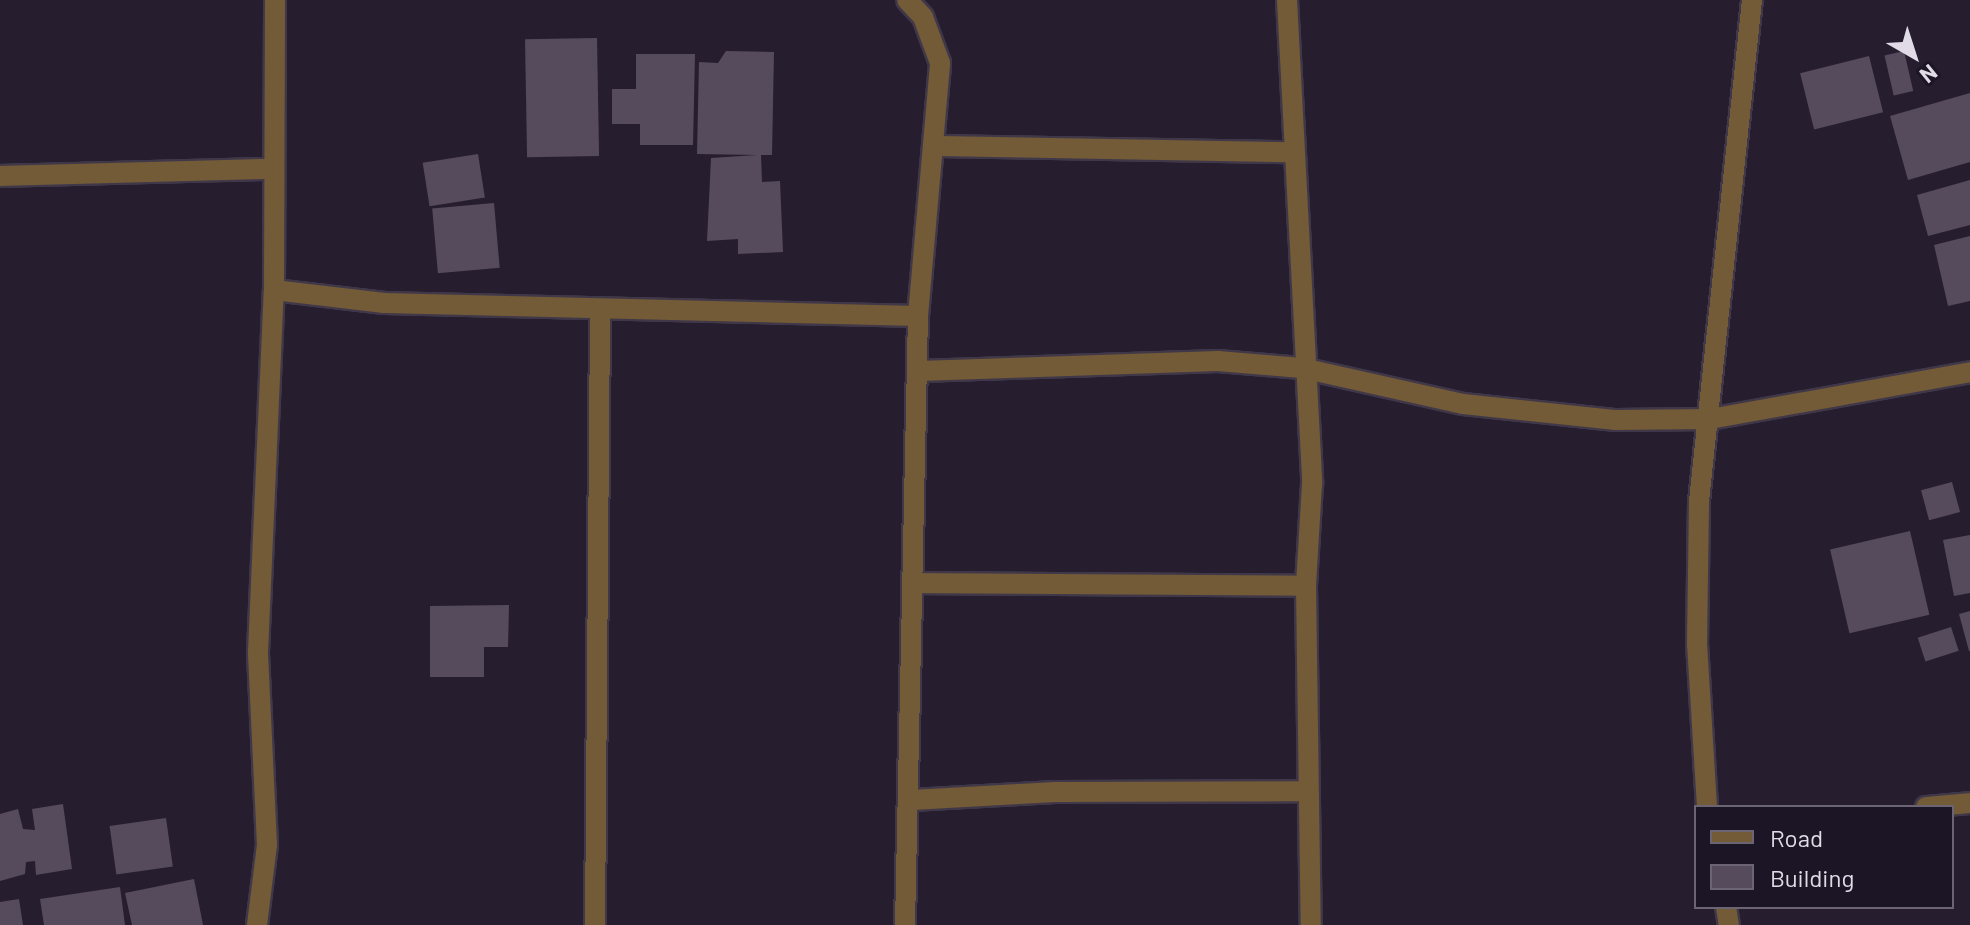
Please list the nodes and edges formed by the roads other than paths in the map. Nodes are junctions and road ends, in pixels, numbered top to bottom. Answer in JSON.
{"nodes":[{"id":1,"x":275,"y":0,"type":"edge"},
{"id":2,"x":907,"y":0,"type":"edge"},
{"id":3,"x":1287,"y":0,"type":"edge"},
{"id":4,"x":1752,"y":0,"type":"edge"},
{"id":5,"x":935,"y":146,"type":"junction"},
{"id":6,"x":1293,"y":152,"type":"junction"},
{"id":7,"x":272,"y":169,"type":"junction"},
{"id":8,"x":0,"y":176,"type":"edge"},
{"id":9,"x":274,"y":290,"type":"junction"},
{"id":10,"x":600,"y":311,"type":"junction"},
{"id":11,"x":918,"y":316,"type":"junction"},
{"id":12,"x":1302,"y":368,"type":"junction"},
{"id":13,"x":919,"y":371,"type":"junction"},
{"id":14,"x":1970,"y":372,"type":"edge"},
{"id":15,"x":1710,"y":419,"type":"junction"},
{"id":16,"x":915,"y":583,"type":"junction"},
{"id":17,"x":1306,"y":586,"type":"junction"},
{"id":18,"x":1305,"y":791,"type":"junction"},
{"id":19,"x":912,"y":800,"type":"junction"},
{"id":20,"x":1970,"y":803,"type":"edge"},
{"id":21,"x":1707,"y":805,"type":"edge"},
{"id":22,"x":1948,"y":805,"type":"edge"},
{"id":23,"x":257,"y":925,"type":"edge"},
{"id":24,"x":595,"y":925,"type":"edge"},
{"id":25,"x":905,"y":925,"type":"edge"},
{"id":26,"x":1311,"y":925,"type":"edge"}],
"edges":[{"from":1,"to":7,"type":"street"},
{"from":2,"to":5,"type":"street"},
{"from":3,"to":6,"type":"street"},
{"from":4,"to":15,"type":"street"},
{"from":5,"to":6,"type":"street"},
{"from":5,"to":11,"type":"street"},
{"from":6,"to":12,"type":"street"},
{"from":7,"to":8,"type":"street"},
{"from":7,"to":9,"type":"street"},
{"from":9,"to":10,"type":"street"},
{"from":9,"to":23,"type":"street"},
{"from":10,"to":11,"type":"street"},
{"from":10,"to":24,"type":"street"},
{"from":11,"to":13,"type":"street"},
{"from":12,"to":13,"type":"street"},
{"from":12,"to":15,"type":"street"},
{"from":12,"to":17,"type":"street"},
{"from":13,"to":16,"type":"street"},
{"from":14,"to":15,"type":"street"},
{"from":15,"to":21,"type":"street"},
{"from":16,"to":17,"type":"street"},
{"from":16,"to":19,"type":"street"},
{"from":17,"to":18,"type":"street"},
{"from":18,"to":19,"type":"street"},
{"from":18,"to":26,"type":"street"},
{"from":19,"to":25,"type":"street"},
{"from":20,"to":22,"type":"street"}]}
